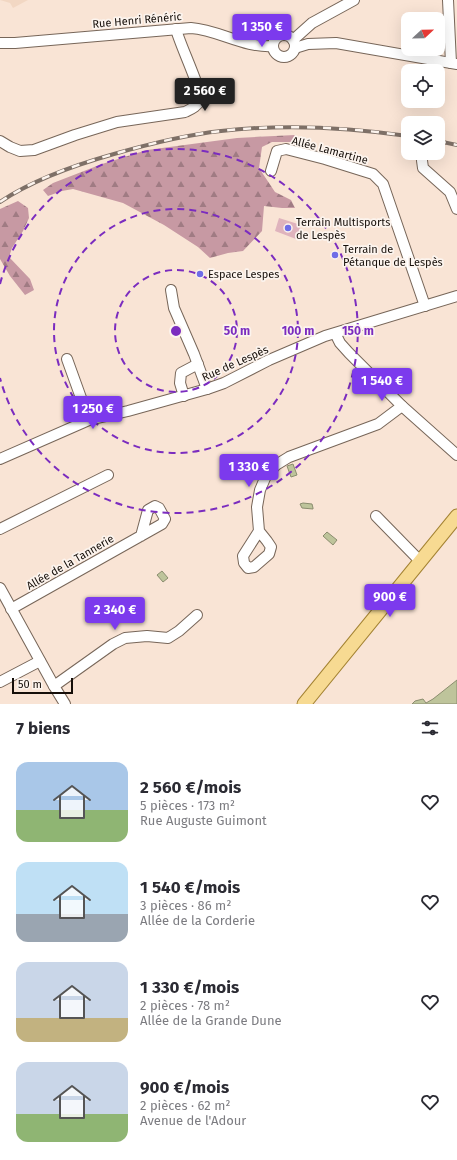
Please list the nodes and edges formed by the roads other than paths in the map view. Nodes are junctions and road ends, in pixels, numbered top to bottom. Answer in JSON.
{"nodes":[{"id":1,"x":354,"y":0,"type":"edge"},
{"id":2,"x":448,"y":0,"type":"edge"},
{"id":3,"x":176,"y":29,"type":"junction"},
{"id":4,"x":0,"y":43,"type":"edge"},
{"id":5,"x":294,"y":44,"type":"junction"},
{"id":6,"x":273,"y":46,"type":"junction"},
{"id":7,"x":454,"y":64,"type":"edge"},
{"id":8,"x":0,"y":141,"type":"edge"},
{"id":9,"x":422,"y":160,"type":"edge"},
{"id":10,"x":271,"y":171,"type":"dead end"},
{"id":11,"x":457,"y":209,"type":"edge"},
{"id":12,"x":171,"y":290,"type":"dead end"},
{"id":13,"x":457,"y":296,"type":"edge"},
{"id":14,"x":425,"y":306,"type":"junction"},
{"id":15,"x":337,"y":333,"type":"junction"},
{"id":16,"x":67,"y":359,"type":"dead end"},
{"id":17,"x":198,"y":364,"type":"junction"},
{"id":18,"x":207,"y":389,"type":"junction"},
{"id":19,"x":184,"y":396,"type":"junction"},
{"id":20,"x":402,"y":406,"type":"junction"},
{"id":21,"x":89,"y":420,"type":"junction"},
{"id":22,"x":457,"y":455,"type":"edge"},
{"id":23,"x":0,"y":459,"type":"edge"},
{"id":24,"x":108,"y":475,"type":"dead end"},
{"id":25,"x":376,"y":516,"type":"dead end"},
{"id":26,"x":457,"y":516,"type":"edge"},
{"id":27,"x":0,"y":529,"type":"edge"},
{"id":28,"x":259,"y":531,"type":"dead end"},
{"id":29,"x":141,"y":536,"type":"dead end"},
{"id":30,"x":420,"y":561,"type":"junction"},
{"id":31,"x":0,"y":588,"type":"edge"},
{"id":32,"x":11,"y":609,"type":"junction"},
{"id":33,"x":197,"y":615,"type":"dead end"},
{"id":34,"x":40,"y":661,"type":"junction"},
{"id":35,"x":0,"y":682,"type":"edge"},
{"id":36,"x":54,"y":686,"type":"junction"},
{"id":37,"x":65,"y":704,"type":"edge"},
{"id":38,"x":304,"y":704,"type":"edge"}],
"edges":[{"from":1,"to":5,"type":"street"},
{"from":2,"to":7,"type":"street"},
{"from":3,"to":4,"type":"street","name":"Rue Henri Rénéric"},
{"from":3,"to":6,"type":"street","name":"Rue Henri Rénéric"},
{"from":3,"to":8,"type":"street"},
{"from":5,"to":6,"type":"street"},
{"from":5,"to":6,"type":"street"},
{"from":5,"to":7,"type":"street"},
{"from":9,"to":11,"type":"street"},
{"from":10,"to":14,"type":"street","name":"Allée Lamartine"},
{"from":12,"to":17,"type":"street"},
{"from":13,"to":14,"type":"street","name":"Rue de Lespès"},
{"from":14,"to":15,"type":"street","name":"Rue de Lespès"},
{"from":15,"to":18,"type":"street","name":"Rue de Lespès"},
{"from":15,"to":20,"type":"street"},
{"from":16,"to":21,"type":"street"},
{"from":17,"to":18,"type":"street"},
{"from":17,"to":19,"type":"street"},
{"from":18,"to":19,"type":"street","name":"Rue de Lespès"},
{"from":19,"to":21,"type":"street","name":"Rue de Lespès"},
{"from":20,"to":22,"type":"street"},
{"from":20,"to":28,"type":"street"},
{"from":21,"to":23,"type":"street","name":"Rue de Lespès"},
{"from":24,"to":27,"type":"street"},
{"from":25,"to":30,"type":"street"},
{"from":26,"to":30,"type":"main road"},
{"from":29,"to":32,"type":"street","name":"Allée de la Tannerie"},
{"from":30,"to":38,"type":"main road"},
{"from":31,"to":32,"type":"street"},
{"from":32,"to":34,"type":"street"},
{"from":33,"to":36,"type":"street"},
{"from":34,"to":35,"type":"street"},
{"from":34,"to":36,"type":"street"},
{"from":36,"to":37,"type":"street"}]}
